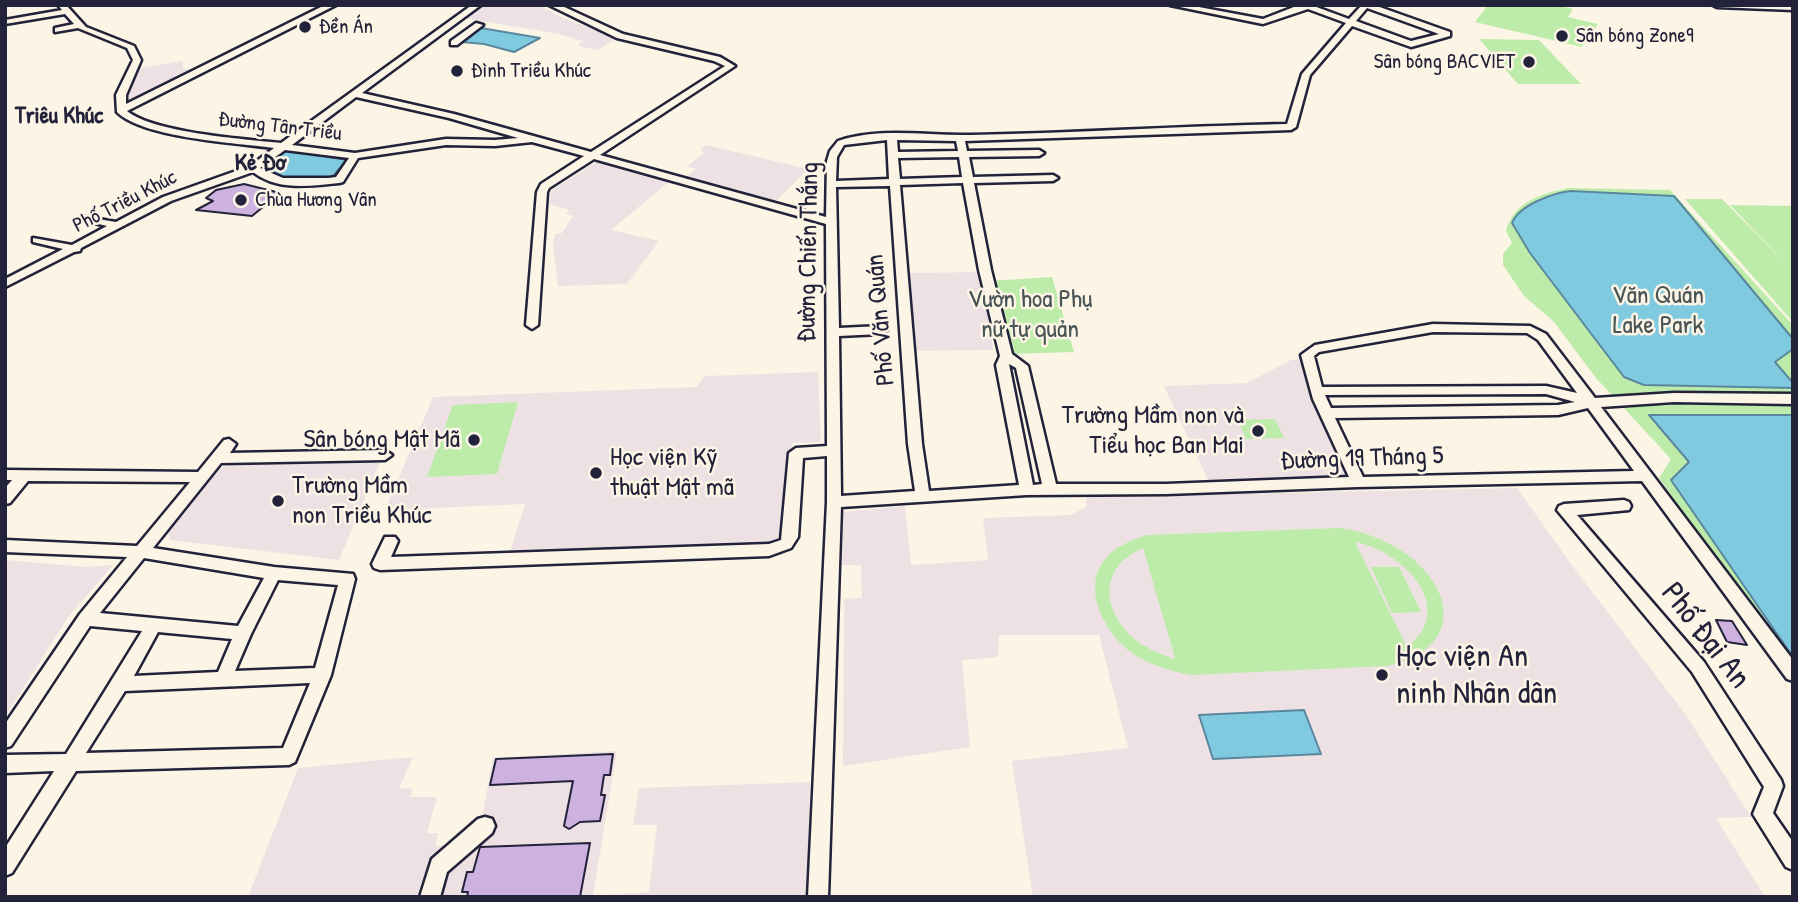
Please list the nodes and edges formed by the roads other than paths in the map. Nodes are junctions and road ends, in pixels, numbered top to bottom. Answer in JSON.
{"nodes":[{"id":1,"x":332,"y":5,"type":"edge"},
{"id":2,"x":477,"y":5,"type":"edge"},
{"id":3,"x":553,"y":5,"type":"edge"},
{"id":4,"x":1174,"y":5,"type":"edge"},
{"id":5,"x":1228,"y":5,"type":"edge"},
{"id":6,"x":1366,"y":5,"type":"edge"},
{"id":7,"x":1717,"y":5,"type":"edge"},
{"id":8,"x":1305,"y":6,"type":"edge"},
{"id":9,"x":1780,"y":7,"type":"edge"},
{"id":10,"x":65,"y":8,"type":"edge"},
{"id":11,"x":1793,"y":8,"type":"edge"},
{"id":12,"x":1208,"y":12,"type":"junction"},
{"id":13,"x":1793,"y":15,"type":"edge"},
{"id":14,"x":1350,"y":21,"type":"junction"},
{"id":15,"x":5,"y":22,"type":"edge"},
{"id":16,"x":80,"y":25,"type":"junction"},
{"id":17,"x":479,"y":25,"type":"dead end"},
{"id":18,"x":58,"y":30,"type":"dead end"},
{"id":19,"x":454,"y":43,"type":"dead end"},
{"id":20,"x":353,"y":94,"type":"junction"},
{"id":21,"x":123,"y":109,"type":"junction"},
{"id":22,"x":892,"y":138,"type":"junction"},
{"id":23,"x":960,"y":138,"type":"junction"},
{"id":24,"x":531,"y":139,"type":"junction"},
{"id":25,"x":282,"y":147,"type":"junction"},
{"id":26,"x":962,"y":153,"type":"junction"},
{"id":27,"x":1039,"y":153,"type":"dead end"},
{"id":28,"x":892,"y":155,"type":"junction"},
{"id":29,"x":355,"y":156,"type":"junction"},
{"id":30,"x":589,"y":156,"type":"junction"},
{"id":31,"x":254,"y":168,"type":"junction"},
{"id":32,"x":1053,"y":178,"type":"dead end"},
{"id":33,"x":966,"y":180,"type":"junction"},
{"id":34,"x":893,"y":182,"type":"junction"},
{"id":35,"x":831,"y":184,"type":"junction"},
{"id":36,"x":90,"y":219,"type":"dead end"},
{"id":37,"x":831,"y":222,"type":"junction"},
{"id":38,"x":116,"y":225,"type":"junction"},
{"id":39,"x":37,"y":240,"type":"dead end"},
{"id":40,"x":76,"y":248,"type":"junction"},
{"id":41,"x":5,"y":284,"type":"edge"},
{"id":42,"x":532,"y":325,"type":"dead end"},
{"id":43,"x":881,"y":330,"type":"dead end"},
{"id":44,"x":834,"y":332,"type":"junction"},
{"id":45,"x":1006,"y":356,"type":"junction"},
{"id":46,"x":1432,"y":390,"type":"junction"},
{"id":47,"x":1317,"y":391,"type":"junction"},
{"id":48,"x":1793,"y":399,"type":"edge"},
{"id":49,"x":1591,"y":401,"type":"junction"},
{"id":50,"x":1444,"y":411,"type":"junction"},
{"id":51,"x":1328,"y":413,"type":"junction"},
{"id":52,"x":229,"y":444,"type":"dead end"},
{"id":53,"x":833,"y":451,"type":"junction"},
{"id":54,"x":385,"y":454,"type":"dead end"},
{"id":55,"x":218,"y":458,"type":"junction"},
{"id":56,"x":5,"y":475,"type":"edge"},
{"id":57,"x":24,"y":475,"type":"junction"},
{"id":58,"x":1646,"y":476,"type":"junction"},
{"id":59,"x":200,"y":477,"type":"junction"},
{"id":60,"x":1358,"y":482,"type":"junction"},
{"id":61,"x":1049,"y":489,"type":"junction"},
{"id":62,"x":1027,"y":490,"type":"junction"},
{"id":63,"x":923,"y":496,"type":"junction"},
{"id":64,"x":5,"y":499,"type":"edge"},
{"id":65,"x":834,"y":502,"type":"junction"},
{"id":66,"x":1624,"y":506,"type":"dead end"},
{"id":67,"x":390,"y":541,"type":"dead end"},
{"id":68,"x":5,"y":546,"type":"edge"},
{"id":69,"x":142,"y":552,"type":"junction"},
{"id":70,"x":274,"y":573,"type":"junction"},
{"id":71,"x":86,"y":620,"type":"junction"},
{"id":72,"x":154,"y":625,"type":"junction"},
{"id":73,"x":243,"y":633,"type":"junction"},
{"id":74,"x":1793,"y":674,"type":"edge"},
{"id":75,"x":322,"y":675,"type":"junction"},
{"id":76,"x":223,"y":680,"type":"junction"},
{"id":77,"x":120,"y":684,"type":"junction"},
{"id":78,"x":5,"y":740,"type":"edge"},
{"id":79,"x":73,"y":760,"type":"junction"},
{"id":80,"x":5,"y":764,"type":"edge"},
{"id":81,"x":485,"y":827,"type":"dead end"},
{"id":82,"x":1793,"y":860,"type":"edge"},
{"id":83,"x":5,"y":866,"type":"edge"},
{"id":84,"x":430,"y":897,"type":"edge"},
{"id":85,"x":818,"y":897,"type":"edge"}],
"edges":[{"from":1,"to":21,"type":"street"},
{"from":2,"to":20,"type":"street","name":"Phố Triều Khúc"},
{"from":3,"to":30,"type":"street"},
{"from":4,"to":12,"type":"street"},
{"from":5,"to":12,"type":"street"},
{"from":6,"to":14,"type":"street"},
{"from":6,"to":14,"type":"street"},
{"from":7,"to":9,"type":"street"},
{"from":8,"to":12,"type":"street"},
{"from":8,"to":14,"type":"street"},
{"from":9,"to":11,"type":"street"},
{"from":9,"to":13,"type":"street"},
{"from":10,"to":15,"type":"street"},
{"from":10,"to":16,"type":"street"},
{"from":14,"to":23,"type":"street","name":"Đường Chiến Thắng"},
{"from":16,"to":18,"type":"street"},
{"from":16,"to":21,"type":"street"},
{"from":17,"to":19,"type":"street"},
{"from":20,"to":24,"type":"street"},
{"from":20,"to":25,"type":"street","name":"Phố Triều Khúc"},
{"from":21,"to":25,"type":"street","name":"Đường Tân Triều"},
{"from":22,"to":23,"type":"street","name":"Đường Chiến Thắng"},
{"from":22,"to":28,"type":"street","name":"Phố Văn Quán"},
{"from":22,"to":35,"type":"street","name":"Đường Chiến Thắng"},
{"from":23,"to":26,"type":"street"},
{"from":24,"to":29,"type":"street","name":"Đường Tân Triều"},
{"from":24,"to":30,"type":"street","name":"Đường Tân Triều"},
{"from":25,"to":29,"type":"street","name":"Đường Tân Triều"},
{"from":25,"to":31,"type":"street","name":"Phố Triều Khúc"},
{"from":26,"to":27,"type":"street"},
{"from":26,"to":28,"type":"street"},
{"from":26,"to":33,"type":"street"},
{"from":28,"to":34,"type":"street","name":"Phố Văn Quán"},
{"from":29,"to":31,"type":"street"},
{"from":30,"to":37,"type":"street","name":"Đường Tân Triều"},
{"from":30,"to":42,"type":"street"},
{"from":31,"to":38,"type":"street","name":"Phố Triều Khúc"},
{"from":32,"to":33,"type":"street"},
{"from":33,"to":34,"type":"street"},
{"from":33,"to":45,"type":"street"},
{"from":34,"to":35,"type":"street"},
{"from":34,"to":63,"type":"street","name":"Phố Văn Quán"},
{"from":35,"to":37,"type":"street","name":"Đường Chiến Thắng"},
{"from":36,"to":38,"type":"street"},
{"from":37,"to":44,"type":"street","name":"Đường Chiến Thắng"},
{"from":38,"to":40,"type":"street","name":"Phố Triều Khúc"},
{"from":39,"to":40,"type":"street"},
{"from":40,"to":41,"type":"street","name":"Phố Triều Khúc"},
{"from":43,"to":44,"type":"street"},
{"from":44,"to":53,"type":"street","name":"Đường Chiến Thắng"},
{"from":45,"to":61,"type":"street"},
{"from":45,"to":62,"type":"street"},
{"from":46,"to":47,"type":"street"},
{"from":46,"to":49,"type":"street"},
{"from":46,"to":50,"type":"street"},
{"from":47,"to":49,"type":"street"},
{"from":47,"to":51,"type":"street"},
{"from":48,"to":49,"type":"street"},
{"from":49,"to":50,"type":"street"},
{"from":49,"to":58,"type":"street"},
{"from":50,"to":51,"type":"street"},
{"from":51,"to":60,"type":"street"},
{"from":52,"to":55,"type":"street"},
{"from":53,"to":65,"type":"street","name":"Đường Chiến Thắng"},
{"from":53,"to":67,"type":"street"},
{"from":54,"to":55,"type":"street"},
{"from":55,"to":59,"type":"street"},
{"from":56,"to":57,"type":"street"},
{"from":57,"to":59,"type":"street"},
{"from":57,"to":64,"type":"street"},
{"from":58,"to":60,"type":"street","name":"Đường 19 Tháng 5"},
{"from":58,"to":74,"type":"street"},
{"from":59,"to":69,"type":"street"},
{"from":60,"to":61,"type":"street","name":"Đường 19 Tháng 5"},
{"from":61,"to":62,"type":"street","name":"Đường 19 Tháng 5"},
{"from":62,"to":63,"type":"street","name":"Đường 19 Tháng 5"},
{"from":63,"to":65,"type":"street","name":"Đường 19 Tháng 5"},
{"from":65,"to":85,"type":"street","name":"Đường Chiến Thắng"},
{"from":66,"to":82,"type":"street","name":"Phố Đại An"},
{"from":68,"to":69,"type":"street"},
{"from":69,"to":70,"type":"street"},
{"from":69,"to":71,"type":"street"},
{"from":70,"to":73,"type":"street"},
{"from":70,"to":75,"type":"street"},
{"from":71,"to":72,"type":"street"},
{"from":71,"to":78,"type":"street"},
{"from":72,"to":73,"type":"street"},
{"from":72,"to":77,"type":"street"},
{"from":73,"to":76,"type":"street"},
{"from":75,"to":76,"type":"street"},
{"from":75,"to":79,"type":"street"},
{"from":76,"to":77,"type":"street"},
{"from":77,"to":79,"type":"street"},
{"from":79,"to":80,"type":"street"},
{"from":79,"to":83,"type":"street"},
{"from":81,"to":84,"type":"street"}]}
